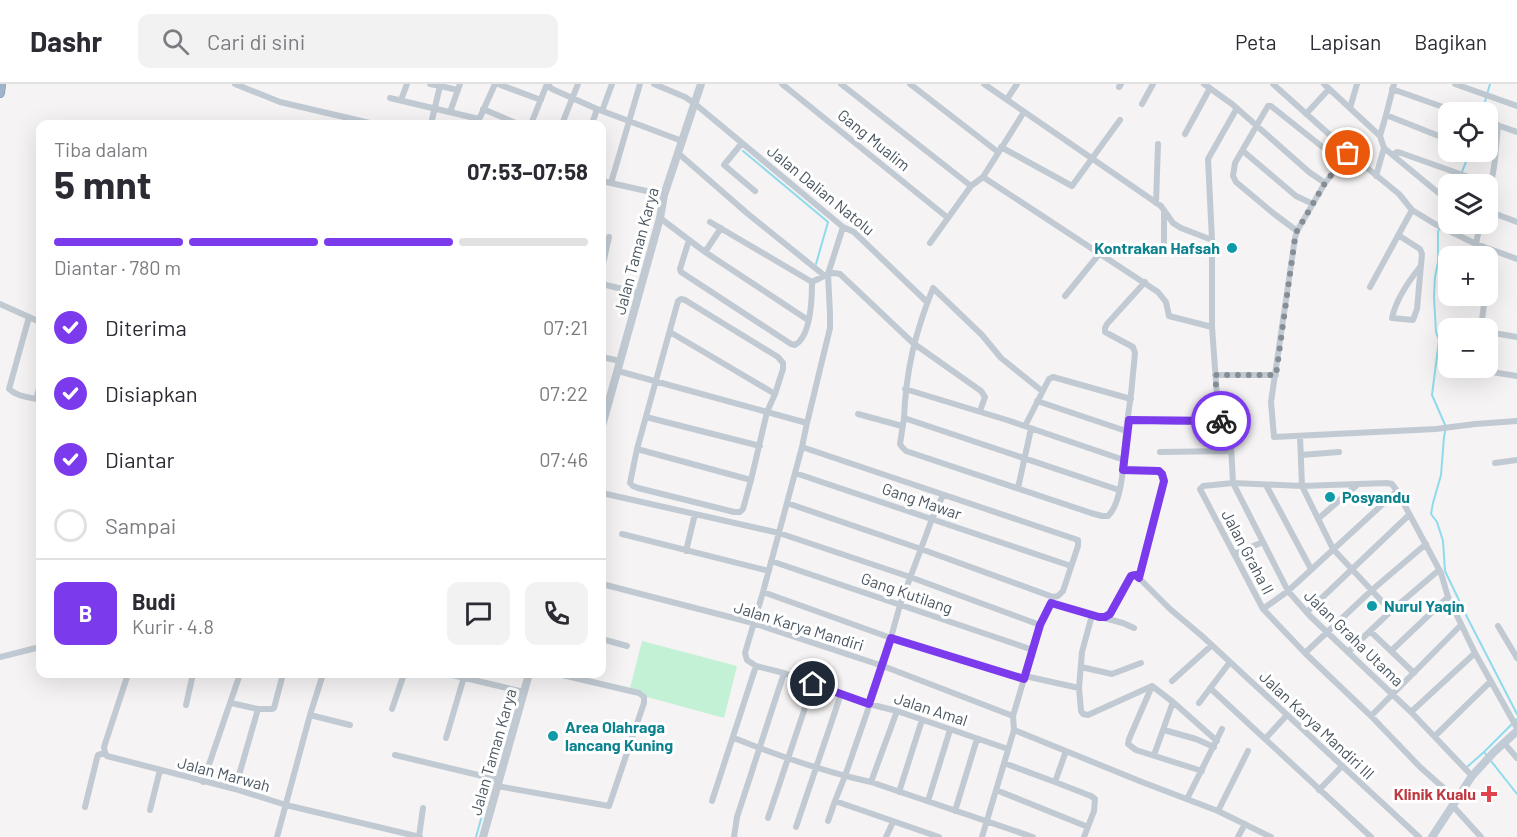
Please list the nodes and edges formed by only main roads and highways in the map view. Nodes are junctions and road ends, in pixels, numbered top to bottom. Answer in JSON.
{"nodes":[{"id":1,"x":2,"y":84,"type":"edge"},
{"id":2,"x":0,"y":93,"type":"edge"},
{"id":3,"x":1517,"y":729,"type":"edge"},
{"id":4,"x":1432,"y":837,"type":"edge"}],
"edges":[{"from":1,"to":2,"type":"highway"},
{"from":3,"to":4,"type":"main road"}]}
